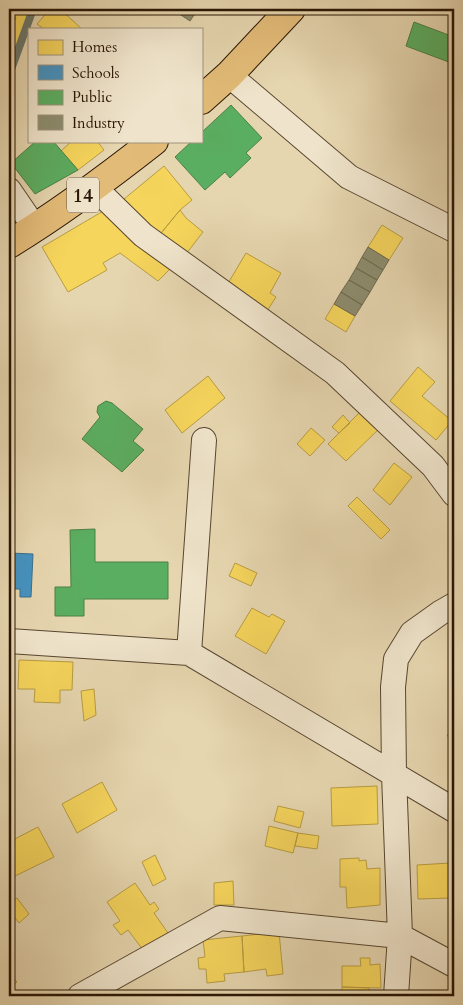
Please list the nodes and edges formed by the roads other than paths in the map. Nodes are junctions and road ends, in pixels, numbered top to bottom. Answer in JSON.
{"nodes":[{"id":1,"x":291,"y":9,"type":"edge"},
{"id":2,"x":229,"y":75,"type":"junction"},
{"id":3,"x":202,"y":99,"type":"edge"},
{"id":4,"x":153,"y":142,"type":"edge"},
{"id":5,"x":94,"y":187,"type":"junction"},
{"id":6,"x":9,"y":190,"type":"edge"},
{"id":7,"x":35,"y":228,"type":"junction"},
{"id":8,"x":454,"y":230,"type":"edge"},
{"id":9,"x":9,"y":244,"type":"edge"},
{"id":10,"x":204,"y":440,"type":"dead end"},
{"id":11,"x":454,"y":494,"type":"edge"},
{"id":12,"x":454,"y":605,"type":"edge"},
{"id":13,"x":9,"y":641,"type":"edge"},
{"id":14,"x":189,"y":652,"type":"junction"},
{"id":15,"x":394,"y":774,"type":"junction"},
{"id":16,"x":454,"y":810,"type":"edge"},
{"id":17,"x":400,"y":936,"type":"junction"},
{"id":18,"x":454,"y":965,"type":"edge"},
{"id":19,"x":80,"y":996,"type":"edge"},
{"id":20,"x":396,"y":996,"type":"edge"}],
"edges":[{"from":1,"to":2,"type":"main road"},
{"from":2,"to":3,"type":"main road"},
{"from":2,"to":8,"type":"street"},
{"from":4,"to":5,"type":"main road","number":"14"},
{"from":5,"to":7,"type":"main road","number":"14"},
{"from":5,"to":11,"type":"street"},
{"from":6,"to":7,"type":"street"},
{"from":7,"to":9,"type":"main road","number":"14"},
{"from":10,"to":14,"type":"street"},
{"from":12,"to":15,"type":"street"},
{"from":13,"to":14,"type":"street"},
{"from":14,"to":15,"type":"street"},
{"from":15,"to":16,"type":"street"},
{"from":15,"to":17,"type":"street"},
{"from":17,"to":18,"type":"street"},
{"from":17,"to":19,"type":"street"},
{"from":17,"to":20,"type":"street"}]}
